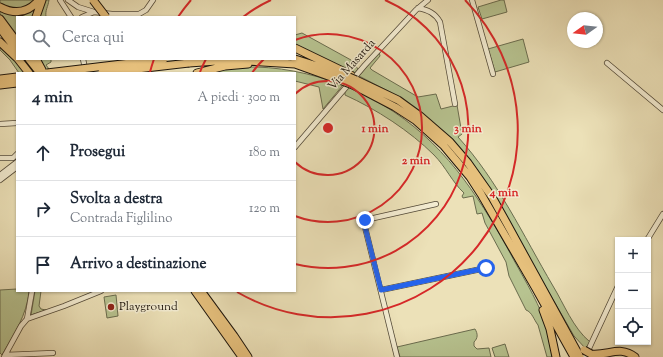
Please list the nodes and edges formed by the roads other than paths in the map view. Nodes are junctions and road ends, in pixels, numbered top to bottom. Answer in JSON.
{"nodes":[{"id":1,"x":39,"y":0,"type":"edge"},
{"id":2,"x":42,"y":0,"type":"edge"},
{"id":3,"x":60,"y":0,"type":"edge"},
{"id":4,"x":68,"y":0,"type":"edge"},
{"id":5,"x":93,"y":0,"type":"edge"},
{"id":6,"x":153,"y":0,"type":"edge"},
{"id":7,"x":428,"y":0,"type":"edge"},
{"id":8,"x":472,"y":0,"type":"edge"},
{"id":9,"x":0,"y":7,"type":"edge"},
{"id":10,"x":418,"y":8,"type":"junction"},
{"id":11,"x":94,"y":12,"type":"junction"},
{"id":12,"x":36,"y":16,"type":"edge"},
{"id":13,"x":70,"y":16,"type":"edge"},
{"id":14,"x":84,"y":16,"type":"edge"},
{"id":15,"x":111,"y":16,"type":"edge"},
{"id":16,"x":133,"y":16,"type":"edge"},
{"id":17,"x":0,"y":20,"type":"edge"},
{"id":18,"x":0,"y":28,"type":"edge"},
{"id":19,"x":16,"y":41,"type":"edge"},
{"id":20,"x":0,"y":42,"type":"edge"},
{"id":21,"x":296,"y":48,"type":"edge"},
{"id":22,"x":16,"y":50,"type":"edge"},
{"id":23,"x":296,"y":52,"type":"edge"},
{"id":24,"x":16,"y":56,"type":"edge"},
{"id":25,"x":296,"y":58,"type":"edge"},
{"id":26,"x":19,"y":60,"type":"edge"},
{"id":27,"x":24,"y":60,"type":"edge"},
{"id":28,"x":30,"y":60,"type":"edge"},
{"id":29,"x":37,"y":60,"type":"edge"},
{"id":30,"x":83,"y":60,"type":"edge"},
{"id":31,"x":134,"y":60,"type":"edge"},
{"id":32,"x":156,"y":60,"type":"edge"},
{"id":33,"x":231,"y":60,"type":"edge"},
{"id":34,"x":231,"y":60,"type":"edge"},
{"id":35,"x":320,"y":60,"type":"junction"},
{"id":36,"x":272,"y":62,"type":"junction"},
{"id":37,"x":607,"y":63,"type":"dead end"},
{"id":38,"x":28,"y":72,"type":"edge"},
{"id":39,"x":32,"y":72,"type":"edge"},
{"id":40,"x":39,"y":72,"type":"edge"},
{"id":41,"x":44,"y":72,"type":"edge"},
{"id":42,"x":54,"y":72,"type":"edge"},
{"id":43,"x":86,"y":72,"type":"edge"},
{"id":44,"x":111,"y":72,"type":"edge"},
{"id":45,"x":139,"y":72,"type":"edge"},
{"id":46,"x":201,"y":72,"type":"edge"},
{"id":47,"x":493,"y":74,"type":"dead end"},
{"id":48,"x":16,"y":77,"type":"edge"},
{"id":49,"x":0,"y":79,"type":"edge"},
{"id":50,"x":352,"y":79,"type":"junction"},
{"id":51,"x":16,"y":83,"type":"edge"},
{"id":52,"x":0,"y":85,"type":"edge"},
{"id":53,"x":455,"y":104,"type":"dead end"},
{"id":54,"x":663,"y":110,"type":"edge"},
{"id":55,"x":16,"y":123,"type":"edge"},
{"id":56,"x":0,"y":124,"type":"edge"},
{"id":57,"x":296,"y":146,"type":"edge"},
{"id":58,"x":16,"y":155,"type":"edge"},
{"id":59,"x":0,"y":158,"type":"edge"},
{"id":60,"x":16,"y":163,"type":"edge"},
{"id":61,"x":16,"y":168,"type":"edge"},
{"id":62,"x":0,"y":175,"type":"edge"},
{"id":63,"x":0,"y":180,"type":"edge"},
{"id":64,"x":436,"y":204,"type":"dead end"},
{"id":65,"x":663,"y":214,"type":"edge"},
{"id":66,"x":649,"y":237,"type":"edge"},
{"id":67,"x":486,"y":268,"type":"dead end"},
{"id":68,"x":535,"y":287,"type":"junction"},
{"id":69,"x":381,"y":290,"type":"junction"},
{"id":70,"x":32,"y":292,"type":"edge"},
{"id":71,"x":99,"y":292,"type":"edge"},
{"id":72,"x":195,"y":292,"type":"edge"},
{"id":73,"x":202,"y":292,"type":"edge"},
{"id":74,"x":615,"y":292,"type":"edge"},
{"id":75,"x":27,"y":319,"type":"junction"},
{"id":76,"x":53,"y":353,"type":"dead end"},
{"id":77,"x":582,"y":355,"type":"edge"},
{"id":78,"x":4,"y":356,"type":"edge"},
{"id":79,"x":242,"y":357,"type":"edge"},
{"id":80,"x":248,"y":357,"type":"edge"},
{"id":81,"x":396,"y":357,"type":"edge"},
{"id":82,"x":556,"y":357,"type":"edge"},
{"id":83,"x":609,"y":357,"type":"edge"},
{"id":84,"x":629,"y":357,"type":"edge"},
{"id":85,"x":635,"y":357,"type":"edge"}],
"edges":[{"from":1,"to":9,"type":"highway"},
{"from":2,"to":12,"type":"highway"},
{"from":3,"to":13,"type":"street"},
{"from":4,"to":11,"type":"street"},
{"from":5,"to":15,"type":"highway","bridge":true},
{"from":6,"to":16,"type":"street"},
{"from":7,"to":10,"type":"street","name":"Via Masarda"},
{"from":8,"to":47,"type":"street"},
{"from":10,"to":53,"type":"street"},
{"from":10,"to":57,"type":"street","name":"Via Masarda"},
{"from":11,"to":14,"type":"street"},
{"from":11,"to":15,"type":"street"},
{"from":15,"to":16,"type":"street"},
{"from":17,"to":19,"type":"highway"},
{"from":18,"to":22,"type":"highway"},
{"from":20,"to":24,"type":"highway"},
{"from":21,"to":35,"type":"highway"},
{"from":23,"to":35,"type":"highway"},
{"from":25,"to":50,"type":"highway"},
{"from":26,"to":38,"type":"highway"},
{"from":27,"to":39,"type":"highway"},
{"from":28,"to":40,"type":"highway"},
{"from":29,"to":41,"type":"highway"},
{"from":30,"to":43,"type":"street"},
{"from":31,"to":45,"type":"street"},
{"from":32,"to":42,"type":"highway","bridge":true},
{"from":33,"to":36,"type":"highway","bridge":true},
{"from":34,"to":44,"type":"highway","bridge":true},
{"from":35,"to":50,"type":"highway"},
{"from":36,"to":46,"type":"highway"},
{"from":36,"to":50,"type":"highway"},
{"from":37,"to":54,"type":"street"},
{"from":48,"to":49,"type":"highway"},
{"from":50,"to":68,"type":"highway"},
{"from":50,"to":77,"type":"highway"},
{"from":51,"to":52,"type":"highway"},
{"from":55,"to":56,"type":"street"},
{"from":58,"to":59,"type":"street"},
{"from":60,"to":62,"type":"street"},
{"from":61,"to":63,"type":"street"},
{"from":64,"to":69,"type":"street"},
{"from":65,"to":66,"type":"street"},
{"from":67,"to":69,"type":"street"},
{"from":68,"to":77,"type":"highway"},
{"from":68,"to":82,"type":"highway"},
{"from":69,"to":81,"type":"street"},
{"from":70,"to":75,"type":"street"},
{"from":71,"to":75,"type":"street"},
{"from":72,"to":79,"type":"highway"},
{"from":73,"to":80,"type":"highway"},
{"from":74,"to":77,"type":"street"},
{"from":75,"to":78,"type":"street"},
{"from":76,"to":78,"type":"street"},
{"from":77,"to":85,"type":"highway"},
{"from":83,"to":84,"type":"highway"}]}
